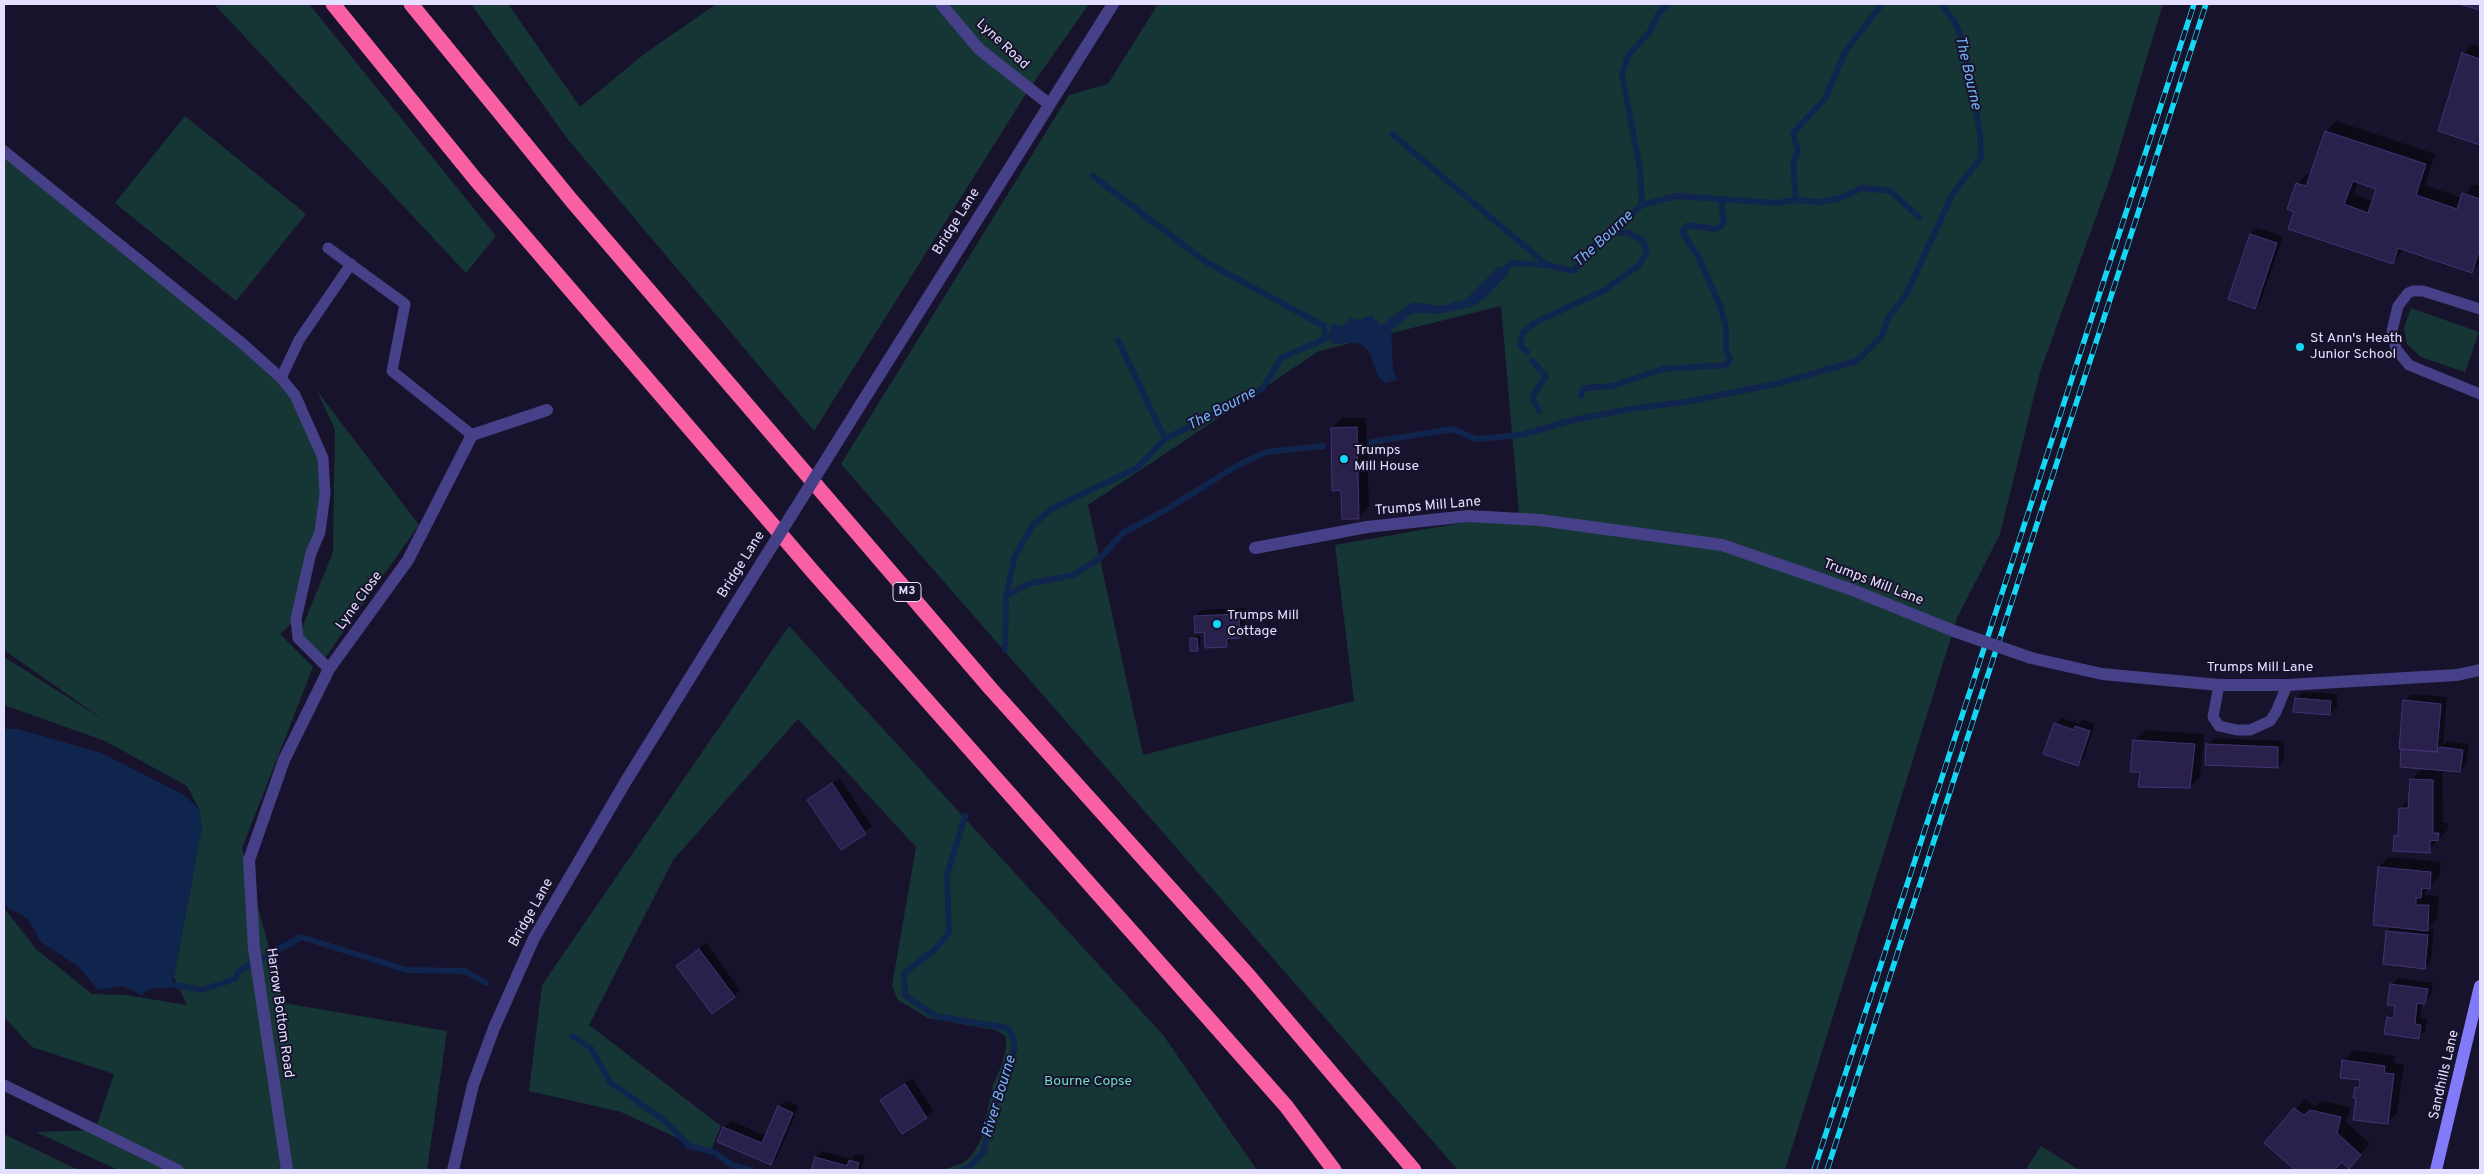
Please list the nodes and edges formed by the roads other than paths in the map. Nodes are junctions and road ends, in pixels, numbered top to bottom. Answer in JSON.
{"nodes":[{"id":1,"x":333,"y":4,"type":"edge"},
{"id":2,"x":411,"y":4,"type":"edge"},
{"id":3,"x":941,"y":4,"type":"edge"},
{"id":4,"x":1113,"y":4,"type":"edge"},
{"id":5,"x":1049,"y":104,"type":"junction"},
{"id":6,"x":4,"y":151,"type":"edge"},
{"id":7,"x":328,"y":248,"type":"dead end"},
{"id":8,"x":351,"y":264,"type":"junction"},
{"id":9,"x":2480,"y":309,"type":"edge"},
{"id":10,"x":281,"y":378,"type":"junction"},
{"id":11,"x":2480,"y":394,"type":"edge"},
{"id":12,"x":547,"y":410,"type":"dead end"},
{"id":13,"x":472,"y":435,"type":"junction"},
{"id":14,"x":1255,"y":548,"type":"dead end"},
{"id":15,"x":329,"y":669,"type":"junction"},
{"id":16,"x":2480,"y":670,"type":"edge"},
{"id":17,"x":2219,"y":685,"type":"junction"},
{"id":18,"x":2287,"y":685,"type":"junction"},
{"id":19,"x":250,"y":860,"type":"joint"},
{"id":20,"x":2480,"y":986,"type":"edge"},
{"id":21,"x":4,"y":1085,"type":"edge"},
{"id":22,"x":178,"y":1170,"type":"edge"},
{"id":23,"x":287,"y":1170,"type":"edge"},
{"id":24,"x":454,"y":1170,"type":"edge"},
{"id":25,"x":1334,"y":1170,"type":"edge"},
{"id":26,"x":1414,"y":1170,"type":"edge"},
{"id":27,"x":2436,"y":1170,"type":"edge"}],
"edges":[{"from":1,"to":25,"type":"highway"},
{"from":2,"to":26,"type":"highway","number":"M3"},
{"from":3,"to":5,"type":"street","name":"Lyne Road"},
{"from":4,"to":5,"type":"street","name":"Bridge Lane"},
{"from":5,"to":24,"type":"street","name":"Bridge Lane","bridge":true},
{"from":6,"to":10,"type":"lane"},
{"from":7,"to":8,"type":"lane"},
{"from":8,"to":10,"type":"lane"},
{"from":8,"to":13,"type":"lane"},
{"from":9,"to":11,"type":"lane"},
{"from":10,"to":15,"type":"lane"},
{"from":12,"to":13,"type":"street"},
{"from":13,"to":15,"type":"street","name":"Lyne Close"},
{"from":14,"to":17,"type":"street","name":"Trumps Mill Lane","bridge":true},
{"from":15,"to":19,"type":"street","name":"Lyne Close"},
{"from":16,"to":18,"type":"street","name":"Trumps Mill Lane"},
{"from":17,"to":18,"type":"street","name":"Trumps Mill Lane"},
{"from":17,"to":18,"type":"lane"},
{"from":19,"to":23,"type":"street","name":"Harrow Bottom Road"},
{"from":20,"to":27,"type":"main road","name":"Sandhills Lane"},
{"from":21,"to":22,"type":"lane"}]}
